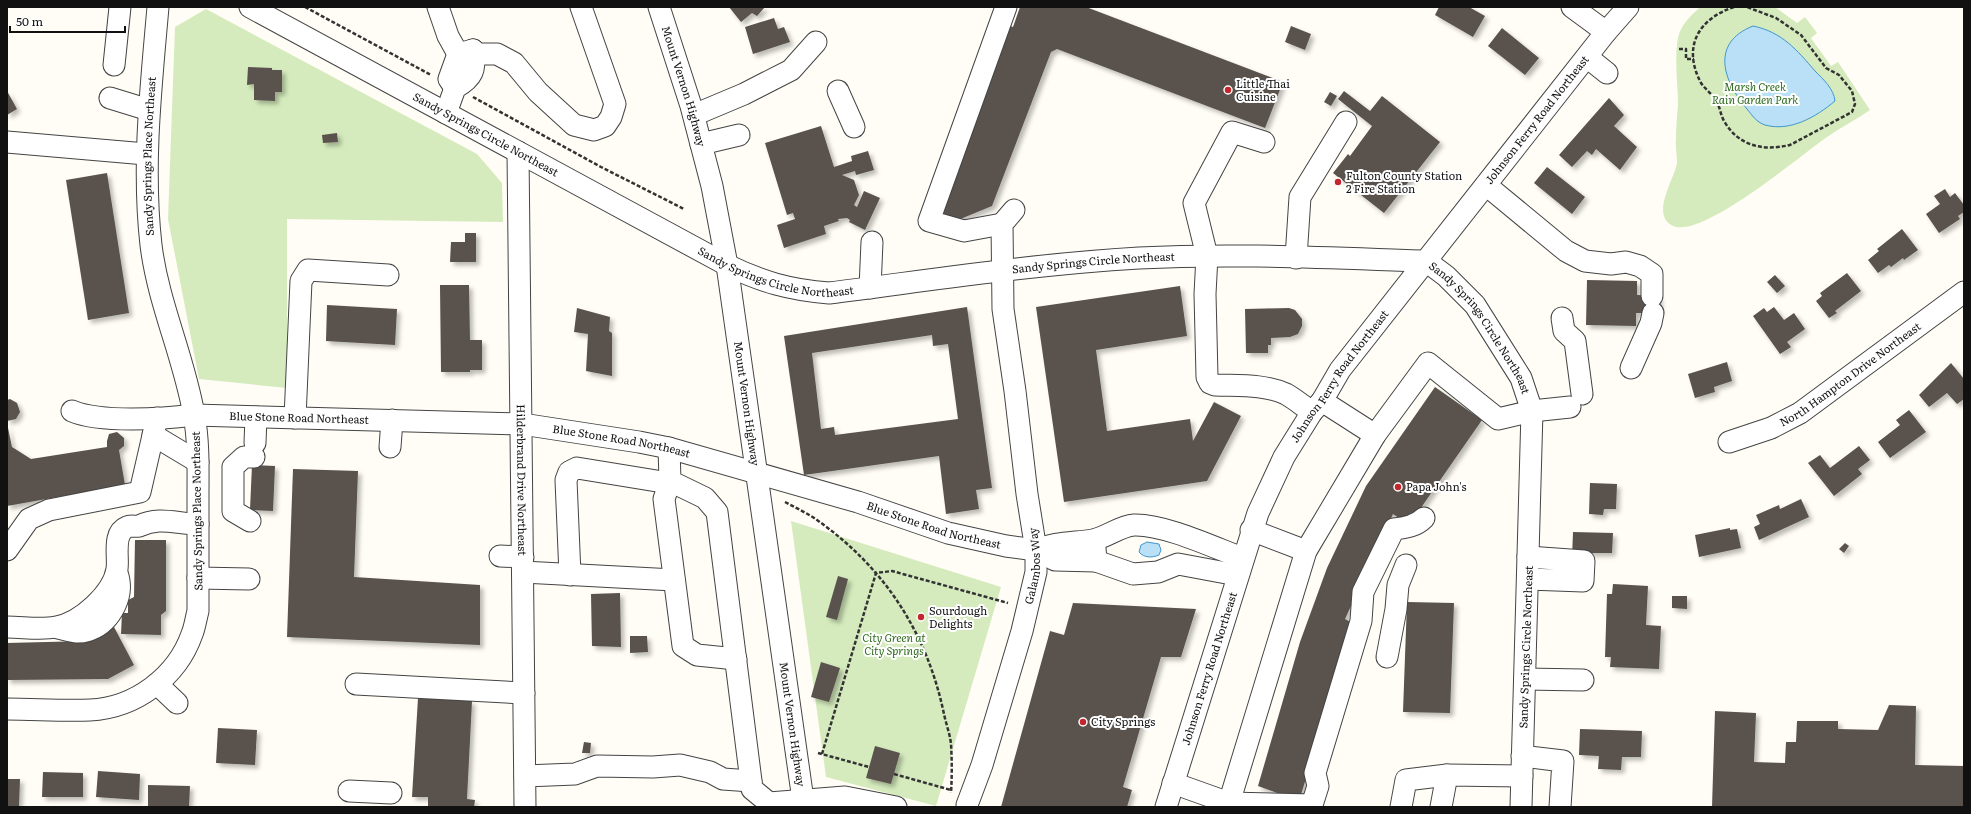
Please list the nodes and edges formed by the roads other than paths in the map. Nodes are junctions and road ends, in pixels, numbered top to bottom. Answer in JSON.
{"nodes":[{"id":1,"x":120,"y":7,"type":"edge"},
{"id":2,"x":158,"y":7,"type":"edge"},
{"id":3,"x":250,"y":7,"type":"edge"},
{"id":4,"x":438,"y":7,"type":"edge"},
{"id":5,"x":581,"y":7,"type":"edge"},
{"id":6,"x":659,"y":7,"type":"edge"},
{"id":7,"x":1006,"y":7,"type":"edge"},
{"id":8,"x":1572,"y":7,"type":"edge"},
{"id":9,"x":1628,"y":7,"type":"edge"},
{"id":10,"x":1606,"y":32,"type":"junction"},
{"id":11,"x":816,"y":42,"type":"dead end"},
{"id":12,"x":465,"y":52,"type":"junction"},
{"id":13,"x":1587,"y":57,"type":"junction"},
{"id":14,"x":114,"y":65,"type":"dead end"},
{"id":15,"x":1608,"y":73,"type":"dead end"},
{"id":16,"x":838,"y":91,"type":"dead end"},
{"id":17,"x":110,"y":98,"type":"dead end"},
{"id":18,"x":149,"y":110,"type":"junction"},
{"id":19,"x":446,"y":113,"type":"junction"},
{"id":20,"x":694,"y":115,"type":"junction"},
{"id":21,"x":1346,"y":122,"type":"dead end"},
{"id":22,"x":854,"y":127,"type":"dead end"},
{"id":23,"x":739,"y":135,"type":"dead end"},
{"id":24,"x":7,"y":142,"type":"edge"},
{"id":25,"x":1264,"y":142,"type":"dead end"},
{"id":26,"x":701,"y":144,"type":"junction"},
{"id":27,"x":518,"y":152,"type":"junction"},
{"id":28,"x":146,"y":154,"type":"junction"},
{"id":29,"x":1486,"y":185,"type":"junction"},
{"id":30,"x":872,"y":242,"type":"dead end"},
{"id":31,"x":1207,"y":256,"type":"junction"},
{"id":32,"x":1296,"y":258,"type":"junction"},
{"id":33,"x":1426,"y":261,"type":"junction"},
{"id":34,"x":726,"y":265,"type":"junction"},
{"id":35,"x":1004,"y":271,"type":"junction"},
{"id":36,"x":388,"y":275,"type":"dead end"},
{"id":37,"x":870,"y":288,"type":"junction"},
{"id":38,"x":1964,"y":292,"type":"edge"},
{"id":39,"x":1562,"y":318,"type":"dead end"},
{"id":40,"x":1631,"y":368,"type":"dead end"},
{"id":41,"x":1317,"y":406,"type":"junction"},
{"id":42,"x":72,"y":411,"type":"dead end"},
{"id":43,"x":1532,"y":411,"type":"junction"},
{"id":44,"x":194,"y":415,"type":"junction"},
{"id":45,"x":256,"y":417,"type":"junction"},
{"id":46,"x":295,"y":418,"type":"junction"},
{"id":47,"x":392,"y":420,"type":"junction"},
{"id":48,"x":522,"y":424,"type":"junction"},
{"id":49,"x":155,"y":426,"type":"junction"},
{"id":50,"x":1375,"y":435,"type":"junction"},
{"id":51,"x":1729,"y":442,"type":"dead end"},
{"id":52,"x":390,"y":447,"type":"dead end"},
{"id":53,"x":669,"y":448,"type":"junction"},
{"id":54,"x":198,"y":462,"type":"junction"},
{"id":55,"x":755,"y":474,"type":"junction"},
{"id":56,"x":670,"y":482,"type":"junction"},
{"id":57,"x":1424,"y":518,"type":"dead end"},
{"id":58,"x":250,"y":521,"type":"dead end"},
{"id":59,"x":190,"y":524,"type":"junction"},
{"id":60,"x":1251,"y":530,"type":"junction"},
{"id":61,"x":1179,"y":534,"type":"junction"},
{"id":62,"x":1095,"y":539,"type":"junction"},
{"id":63,"x":7,"y":550,"type":"edge"},
{"id":64,"x":1036,"y":550,"type":"junction"},
{"id":65,"x":1306,"y":551,"type":"junction"},
{"id":66,"x":500,"y":556,"type":"dead end"},
{"id":67,"x":1528,"y":557,"type":"junction"},
{"id":68,"x":1096,"y":562,"type":"junction"},
{"id":69,"x":1178,"y":564,"type":"junction"},
{"id":70,"x":523,"y":565,"type":"junction"},
{"id":71,"x":1406,"y":565,"type":"dead end"},
{"id":72,"x":1240,"y":566,"type":"junction"},
{"id":73,"x":570,"y":574,"type":"junction"},
{"id":74,"x":198,"y":578,"type":"junction"},
{"id":75,"x":249,"y":579,"type":"dead end"},
{"id":76,"x":1528,"y":579,"type":"junction"},
{"id":77,"x":674,"y":580,"type":"junction"},
{"id":78,"x":7,"y":627,"type":"edge"},
{"id":79,"x":1387,"y":657,"type":"dead end"},
{"id":80,"x":736,"y":660,"type":"junction"},
{"id":81,"x":1525,"y":679,"type":"junction"},
{"id":82,"x":1584,"y":680,"type":"dead end"},
{"id":83,"x":157,"y":684,"type":"junction"},
{"id":84,"x":356,"y":684,"type":"dead end"},
{"id":85,"x":524,"y":693,"type":"junction"},
{"id":86,"x":177,"y":703,"type":"dead end"},
{"id":87,"x":7,"y":709,"type":"edge"},
{"id":88,"x":1522,"y":766,"type":"junction"},
{"id":89,"x":1447,"y":775,"type":"junction"},
{"id":90,"x":525,"y":776,"type":"junction"},
{"id":91,"x":751,"y":781,"type":"junction"},
{"id":92,"x":1173,"y":783,"type":"junction"},
{"id":93,"x":349,"y":791,"type":"dead end"},
{"id":94,"x":391,"y":793,"type":"dead end"},
{"id":95,"x":959,"y":801,"type":"edge"},
{"id":96,"x":803,"y":803,"type":"edge"},
{"id":97,"x":1229,"y":803,"type":"junction"},
{"id":98,"x":531,"y":806,"type":"edge"},
{"id":99,"x":896,"y":807,"type":"edge"},
{"id":100,"x":1166,"y":807,"type":"edge"},
{"id":101,"x":1401,"y":807,"type":"edge"},
{"id":102,"x":1441,"y":807,"type":"edge"},
{"id":103,"x":1521,"y":807,"type":"edge"},
{"id":104,"x":1560,"y":807,"type":"edge"}],
"edges":[{"from":1,"to":14,"type":"street"},
{"from":2,"to":18,"type":"street","name":"Sandy Springs Place Northeast"},
{"from":3,"to":19,"type":"street","name":"Sandy Springs Circle Northeast"},
{"from":4,"to":12,"type":"street"},
{"from":5,"to":12,"type":"street"},
{"from":6,"to":20,"type":"street","name":"Mount Vernon Highway"},
{"from":7,"to":35,"type":"street","name":"Galambos Way"},
{"from":8,"to":10,"type":"street"},
{"from":9,"to":10,"type":"street","name":"Johnson Ferry Road Northeast"},
{"from":10,"to":13,"type":"street","name":"Johnson Ferry Road Northeast"},
{"from":11,"to":20,"type":"street"},
{"from":12,"to":19,"type":"street"},
{"from":13,"to":15,"type":"street"},
{"from":13,"to":29,"type":"street","name":"Johnson Ferry Road Northeast"},
{"from":16,"to":22,"type":"street"},
{"from":17,"to":18,"type":"street"},
{"from":18,"to":28,"type":"street","name":"Sandy Springs Place Northeast"},
{"from":19,"to":27,"type":"street","name":"Sandy Springs Circle Northeast"},
{"from":20,"to":26,"type":"street","name":"Mount Vernon Highway"},
{"from":21,"to":32,"type":"street"},
{"from":23,"to":26,"type":"street"},
{"from":24,"to":28,"type":"street"},
{"from":25,"to":31,"type":"street"},
{"from":26,"to":34,"type":"street","name":"Mount Vernon Highway"},
{"from":27,"to":34,"type":"street","name":"Sandy Springs Circle Northeast"},
{"from":27,"to":48,"type":"street","name":"Hilderbrand Drive Northeast"},
{"from":28,"to":44,"type":"street","name":"Sandy Springs Place Northeast"},
{"from":29,"to":33,"type":"street","name":"Johnson Ferry Road Northeast"},
{"from":29,"to":40,"type":"street"},
{"from":30,"to":37,"type":"street"},
{"from":31,"to":32,"type":"street","name":"Sandy Springs Circle Northeast"},
{"from":31,"to":35,"type":"street","name":"Sandy Springs Circle Northeast"},
{"from":31,"to":41,"type":"street"},
{"from":32,"to":33,"type":"street","name":"Sandy Springs Circle Northeast"},
{"from":33,"to":41,"type":"street","name":"Johnson Ferry Road Northeast"},
{"from":33,"to":43,"type":"street","name":"Sandy Springs Circle Northeast"},
{"from":34,"to":37,"type":"street","name":"Sandy Springs Circle Northeast"},
{"from":34,"to":55,"type":"street","name":"Mount Vernon Highway"},
{"from":35,"to":37,"type":"street","name":"Sandy Springs Circle Northeast"},
{"from":35,"to":64,"type":"street","name":"Galambos Way"},
{"from":36,"to":46,"type":"street"},
{"from":38,"to":51,"type":"street","name":"North Hampton Drive Northeast"},
{"from":39,"to":43,"type":"street"},
{"from":41,"to":50,"type":"street"},
{"from":41,"to":60,"type":"street","name":"Johnson Ferry Road Northeast"},
{"from":42,"to":49,"type":"street","name":"Blue Stone Road Northeast"},
{"from":43,"to":50,"type":"street"},
{"from":43,"to":67,"type":"street","name":"Sandy Springs Circle Northeast"},
{"from":44,"to":45,"type":"street","name":"Blue Stone Road Northeast"},
{"from":44,"to":49,"type":"street","name":"Blue Stone Road Northeast"},
{"from":44,"to":54,"type":"street","name":"Sandy Springs Place Northeast"},
{"from":45,"to":46,"type":"street","name":"Blue Stone Road Northeast"},
{"from":45,"to":58,"type":"street"},
{"from":46,"to":47,"type":"street","name":"Blue Stone Road Northeast"},
{"from":47,"to":48,"type":"street","name":"Blue Stone Road Northeast"},
{"from":47,"to":52,"type":"street"},
{"from":48,"to":53,"type":"street","name":"Blue Stone Road Northeast"},
{"from":48,"to":70,"type":"street","name":"Hilderbrand Drive Northeast"},
{"from":49,"to":54,"type":"street"},
{"from":49,"to":63,"type":"street"},
{"from":50,"to":65,"type":"street"},
{"from":53,"to":55,"type":"street","name":"Blue Stone Road Northeast"},
{"from":53,"to":56,"type":"street"},
{"from":54,"to":59,"type":"street","name":"Sandy Springs Place Northeast"},
{"from":55,"to":64,"type":"street","name":"Blue Stone Road Northeast"},
{"from":55,"to":96,"type":"street","name":"Mount Vernon Highway"},
{"from":56,"to":73,"type":"street"},
{"from":56,"to":77,"type":"street"},
{"from":56,"to":80,"type":"street"},
{"from":57,"to":97,"type":"street"},
{"from":59,"to":74,"type":"street","name":"Sandy Springs Place Northeast"},
{"from":59,"to":78,"type":"street"},
{"from":60,"to":65,"type":"street"},
{"from":60,"to":72,"type":"street","name":"Johnson Ferry Road Northeast"},
{"from":61,"to":62,"type":"street","name":"Blue Stone Road Northeast"},
{"from":61,"to":69,"type":"street"},
{"from":61,"to":72,"type":"street","name":"Blue Stone Road Northeast"},
{"from":62,"to":64,"type":"street","name":"Blue Stone Road Northeast"},
{"from":62,"to":68,"type":"street"},
{"from":64,"to":68,"type":"street","name":"Blue Stone Road Northeast"},
{"from":64,"to":95,"type":"street","name":"Galambos Way"},
{"from":65,"to":97,"type":"street"},
{"from":66,"to":70,"type":"street"},
{"from":67,"to":76,"type":"street","name":"Sandy Springs Circle Northeast"},
{"from":67,"to":76,"type":"street"},
{"from":68,"to":69,"type":"street","name":"Blue Stone Road Northeast"},
{"from":69,"to":72,"type":"street"},
{"from":70,"to":73,"type":"street"},
{"from":70,"to":85,"type":"street","name":"Hilderbrand Drive Northeast"},
{"from":71,"to":79,"type":"street"},
{"from":72,"to":92,"type":"street","name":"Johnson Ferry Road Northeast"},
{"from":73,"to":77,"type":"street"},
{"from":74,"to":75,"type":"street"},
{"from":74,"to":83,"type":"street","name":"Sandy Springs Place Northeast"},
{"from":76,"to":81,"type":"street","name":"Sandy Springs Circle Northeast"},
{"from":77,"to":80,"type":"street"},
{"from":80,"to":91,"type":"street"},
{"from":81,"to":82,"type":"street"},
{"from":81,"to":88,"type":"street","name":"Sandy Springs Circle Northeast"},
{"from":83,"to":86,"type":"street"},
{"from":83,"to":87,"type":"street","name":"Sandy Springs Place Northeast"},
{"from":84,"to":85,"type":"street"},
{"from":85,"to":90,"type":"street","name":"Hilderbrand Drive Northeast"},
{"from":88,"to":89,"type":"street"},
{"from":88,"to":103,"type":"street","name":"Sandy Springs Circle Northeast"},
{"from":88,"to":104,"type":"street"},
{"from":89,"to":101,"type":"street"},
{"from":89,"to":102,"type":"street"},
{"from":90,"to":91,"type":"street"},
{"from":90,"to":98,"type":"street","name":"Hilderbrand Drive Northeast"},
{"from":91,"to":96,"type":"street"},
{"from":92,"to":97,"type":"street"},
{"from":92,"to":100,"type":"street","name":"Johnson Ferry Road Northeast"},
{"from":93,"to":94,"type":"street"},
{"from":96,"to":99,"type":"street"}]}
